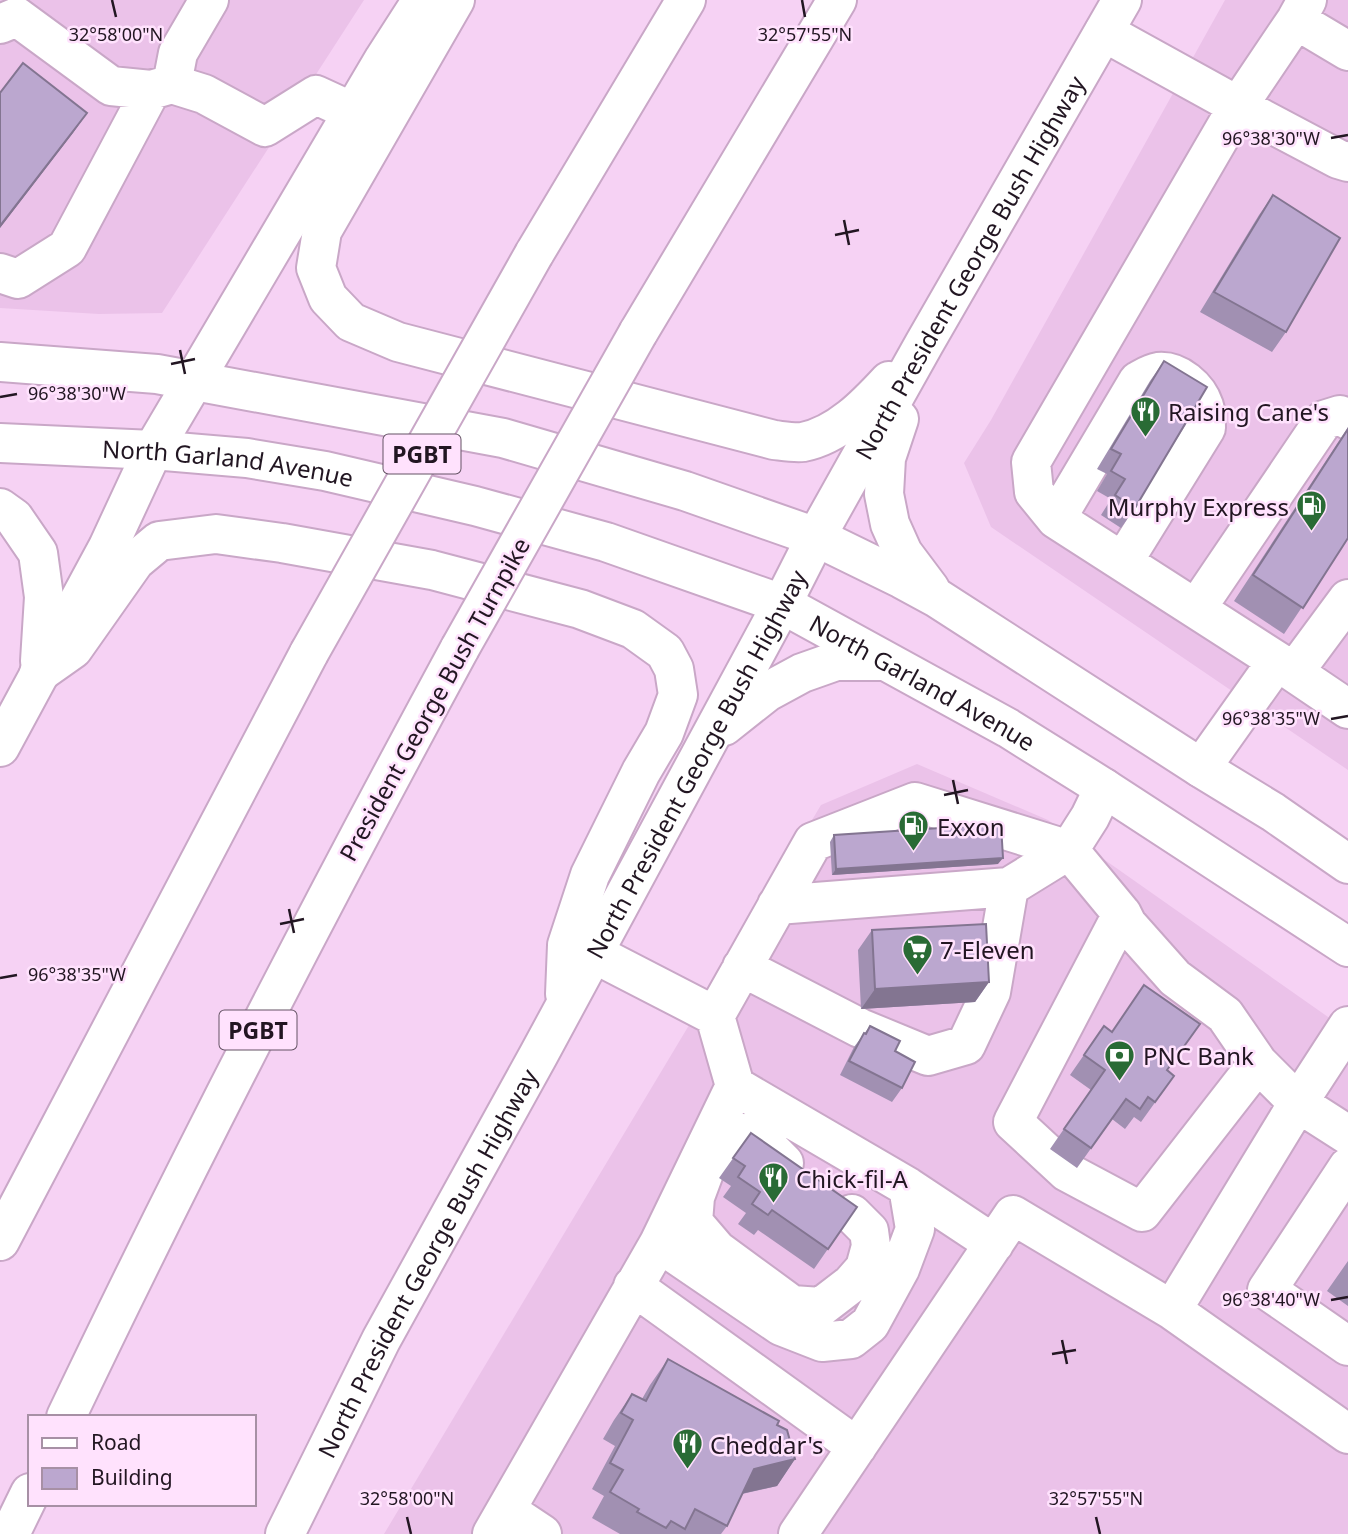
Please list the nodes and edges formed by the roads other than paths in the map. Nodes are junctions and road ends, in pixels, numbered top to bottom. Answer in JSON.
{"nodes":[{"id":1,"x":209,"y":0,"type":"edge"},
{"id":2,"x":422,"y":0,"type":"edge"},
{"id":3,"x":455,"y":0,"type":"edge"},
{"id":4,"x":686,"y":0,"type":"edge"},
{"id":5,"x":837,"y":0,"type":"edge"},
{"id":6,"x":1301,"y":10,"type":"edge"},
{"id":7,"x":1113,"y":16,"type":"edge"},
{"id":8,"x":0,"y":24,"type":"edge"},
{"id":9,"x":1348,"y":51,"type":"edge"},
{"id":10,"x":161,"y":87,"type":"junction"},
{"id":11,"x":1238,"y":106,"type":"junction"},
{"id":12,"x":353,"y":112,"type":"junction"},
{"id":13,"x":1348,"y":162,"type":"edge"},
{"id":14,"x":0,"y":273,"type":"edge"},
{"id":15,"x":924,"y":344,"type":"junction"},
{"id":16,"x":0,"y":362,"type":"edge"},
{"id":17,"x":194,"y":382,"type":"junction"},
{"id":18,"x":1348,"y":420,"type":"edge"},
{"id":19,"x":0,"y":443,"type":"edge"},
{"id":20,"x":153,"y":450,"type":"junction"},
{"id":21,"x":0,"y":508,"type":"edge"},
{"id":22,"x":1056,"y":519,"type":"junction"},
{"id":23,"x":816,"y":537,"type":"junction"},
{"id":24,"x":1123,"y":562,"type":"junction"},
{"id":25,"x":1338,"y":593,"type":"edge"},
{"id":26,"x":937,"y":598,"type":"junction"},
{"id":27,"x":782,"y":604,"type":"junction"},
{"id":28,"x":1196,"y":609,"type":"junction"},
{"id":29,"x":885,"y":662,"type":"junction"},
{"id":30,"x":1286,"y":667,"type":"junction"},
{"id":31,"x":39,"y":673,"type":"junction"},
{"id":32,"x":1344,"y":698,"type":"edge"},
{"id":33,"x":709,"y":738,"type":"junction"},
{"id":34,"x":0,"y":747,"type":"edge"},
{"id":35,"x":1201,"y":768,"type":"junction"},
{"id":36,"x":1104,"y":788,"type":"junction"},
{"id":37,"x":1069,"y":850,"type":"junction"},
{"id":38,"x":1348,"y":864,"type":"edge"},
{"id":39,"x":1009,"y":887,"type":"junction"},
{"id":40,"x":777,"y":905,"type":"junction"},
{"id":41,"x":1122,"y":915,"type":"junction"},
{"id":42,"x":1348,"y":947,"type":"edge"},
{"id":43,"x":593,"y":953,"type":"junction"},
{"id":44,"x":742,"y":967,"type":"junction"},
{"id":45,"x":564,"y":1007,"type":"junction"},
{"id":46,"x":715,"y":1016,"type":"junction"},
{"id":47,"x":1348,"y":1026,"type":"edge"},
{"id":48,"x":1258,"y":1063,"type":"junction"},
{"id":49,"x":735,"y":1086,"type":"junction"},
{"id":50,"x":1298,"y":1103,"type":"junction"},
{"id":51,"x":1348,"y":1135,"type":"edge"},
{"id":52,"x":775,"y":1138,"type":"junction"},
{"id":53,"x":1348,"y":1167,"type":"edge"},
{"id":54,"x":908,"y":1186,"type":"junction"},
{"id":55,"x":852,"y":1214,"type":"edge"},
{"id":56,"x":0,"y":1241,"type":"edge"},
{"id":57,"x":659,"y":1243,"type":"junction"},
{"id":58,"x":994,"y":1244,"type":"junction"},
{"id":59,"x":633,"y":1286,"type":"junction"},
{"id":60,"x":1172,"y":1310,"type":"junction"},
{"id":61,"x":1348,"y":1346,"type":"edge"},
{"id":62,"x":67,"y":1415,"type":"edge"},
{"id":63,"x":1348,"y":1434,"type":"edge"},
{"id":64,"x":857,"y":1447,"type":"junction"},
{"id":65,"x":28,"y":1497,"type":"edge"},
{"id":66,"x":499,"y":1522,"type":"edge"},
{"id":67,"x":10,"y":1534,"type":"edge"},
{"id":68,"x":285,"y":1534,"type":"edge"},
{"id":69,"x":542,"y":1534,"type":"edge"},
{"id":70,"x":798,"y":1534,"type":"edge"}],
"edges":[{"from":1,"to":10,"type":"main road"},
{"from":2,"to":12,"type":"main road"},
{"from":3,"to":15,"type":"main road"},
{"from":4,"to":56,"type":"main road","number":"PGBT","bridge":true},
{"from":5,"to":62,"type":"main road","name":"President George Bush Turnpike","number":"PGBT","bridge":true},
{"from":6,"to":9,"type":"main road"},
{"from":6,"to":11,"type":"main road"},
{"from":7,"to":11,"type":"main road"},
{"from":7,"to":15,"type":"main road","name":"North President George Bush Highway"},
{"from":8,"to":10,"type":"main road"},
{"from":10,"to":12,"type":"main road"},
{"from":10,"to":14,"type":"main road"},
{"from":11,"to":13,"type":"main road"},
{"from":11,"to":22,"type":"main road"},
{"from":12,"to":17,"type":"main road"},
{"from":15,"to":23,"type":"main road","name":"North President George Bush Highway"},
{"from":15,"to":26,"type":"main road"},
{"from":16,"to":17,"type":"main road"},
{"from":17,"to":20,"type":"main road"},
{"from":17,"to":23,"type":"main road"},
{"from":18,"to":28,"type":"main road"},
{"from":19,"to":20,"type":"main road","name":"North Garland Avenue"},
{"from":20,"to":27,"type":"main road","name":"North Garland Avenue"},
{"from":20,"to":31,"type":"main road"},
{"from":21,"to":31,"type":"main road"},
{"from":22,"to":24,"type":"main road"},
{"from":22,"to":24,"type":"main road"},
{"from":23,"to":26,"type":"main road"},
{"from":23,"to":27,"type":"main road","name":"North President George Bush Highway"},
{"from":24,"to":28,"type":"main road"},
{"from":25,"to":30,"type":"main road"},
{"from":26,"to":35,"type":"main road"},
{"from":27,"to":29,"type":"main road","name":"North Garland Avenue"},
{"from":27,"to":33,"type":"main road","name":"North President George Bush Highway"},
{"from":28,"to":30,"type":"main road"},
{"from":29,"to":33,"type":"main road"},
{"from":29,"to":36,"type":"main road","name":"North Garland Avenue"},
{"from":30,"to":32,"type":"main road"},
{"from":30,"to":35,"type":"main road"},
{"from":31,"to":34,"type":"main road"},
{"from":31,"to":45,"type":"main road"},
{"from":33,"to":43,"type":"main road","name":"North President George Bush Highway"},
{"from":35,"to":38,"type":"main road"},
{"from":36,"to":37,"type":"main road"},
{"from":36,"to":42,"type":"main road","name":"North Garland Avenue"},
{"from":37,"to":39,"type":"main road"},
{"from":37,"to":40,"type":"main road"},
{"from":37,"to":41,"type":"main road"},
{"from":39,"to":40,"type":"main road"},
{"from":39,"to":44,"type":"main road"},
{"from":40,"to":44,"type":"main road"},
{"from":41,"to":48,"type":"main road"},
{"from":41,"to":48,"type":"main road"},
{"from":43,"to":45,"type":"main road","name":"North President George Bush Highway"},
{"from":43,"to":46,"type":"main road"},
{"from":44,"to":46,"type":"main road"},
{"from":45,"to":68,"type":"main road","name":"North President George Bush Highway"},
{"from":46,"to":49,"type":"main road"},
{"from":47,"to":50,"type":"main road"},
{"from":48,"to":50,"type":"main road"},
{"from":49,"to":52,"type":"main road"},
{"from":49,"to":57,"type":"main road"},
{"from":50,"to":51,"type":"main road"},
{"from":50,"to":60,"type":"main road"},
{"from":52,"to":54,"type":"main road"},
{"from":52,"to":55,"type":"main road"},
{"from":53,"to":61,"type":"main road"},
{"from":54,"to":57,"type":"main road"},
{"from":54,"to":58,"type":"main road"},
{"from":57,"to":59,"type":"main road"},
{"from":58,"to":60,"type":"main road"},
{"from":58,"to":64,"type":"main road"},
{"from":59,"to":64,"type":"main road"},
{"from":59,"to":66,"type":"main road"},
{"from":60,"to":63,"type":"main road"},
{"from":64,"to":70,"type":"main road"},
{"from":65,"to":67,"type":"main road"},
{"from":66,"to":69,"type":"main road"}]}
